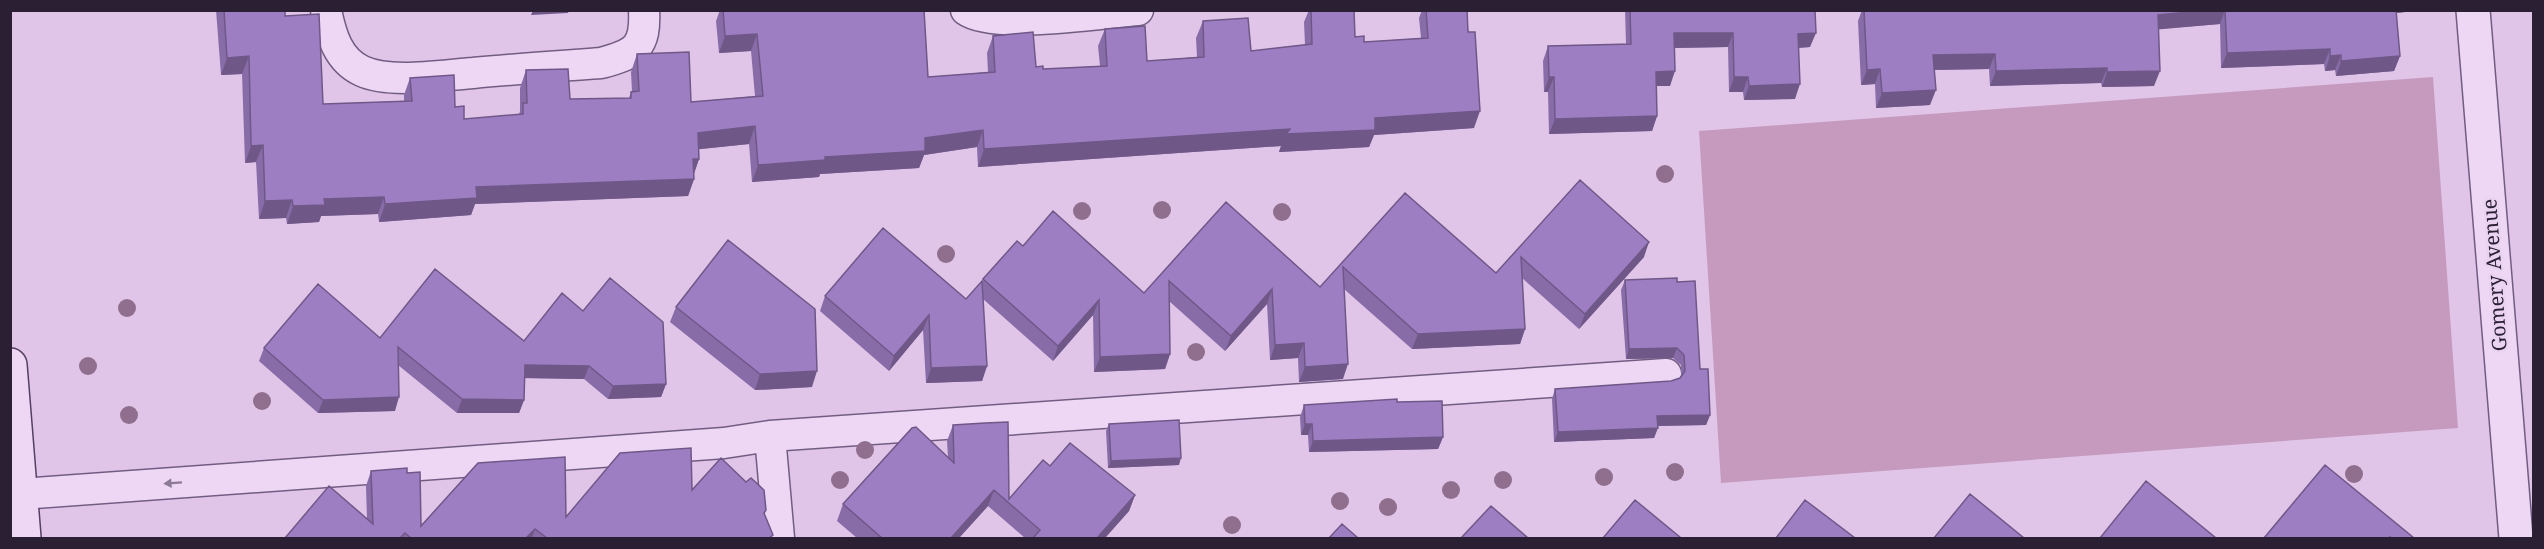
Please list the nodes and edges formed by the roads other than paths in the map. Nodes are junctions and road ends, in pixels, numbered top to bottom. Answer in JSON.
{"nodes":[{"id":1,"x":326,"y":10,"type":"edge"},
{"id":2,"x":644,"y":10,"type":"edge"},
{"id":3,"x":966,"y":10,"type":"edge"},
{"id":4,"x":1138,"y":10,"type":"edge"},
{"id":5,"x":2473,"y":10,"type":"edge"},
{"id":6,"x":10,"y":365,"type":"edge"},
{"id":7,"x":1666,"y":374,"type":"dead end"},
{"id":8,"x":770,"y":436,"type":"junction"},
{"id":9,"x":21,"y":494,"type":"junction"},
{"id":10,"x":24,"y":538,"type":"edge"},
{"id":11,"x":779,"y":538,"type":"edge"},
{"id":12,"x":2516,"y":538,"type":"edge"}],
"edges":[{"from":1,"to":2,"type":"street"},
{"from":3,"to":4,"type":"street"},
{"from":5,"to":12,"type":"street","name":"Gomery Avenue"},
{"from":6,"to":9,"type":"street"},
{"from":7,"to":8,"type":"street"},
{"from":8,"to":9,"type":"street","one_way":true},
{"from":8,"to":11,"type":"street"},
{"from":9,"to":10,"type":"street"}]}
